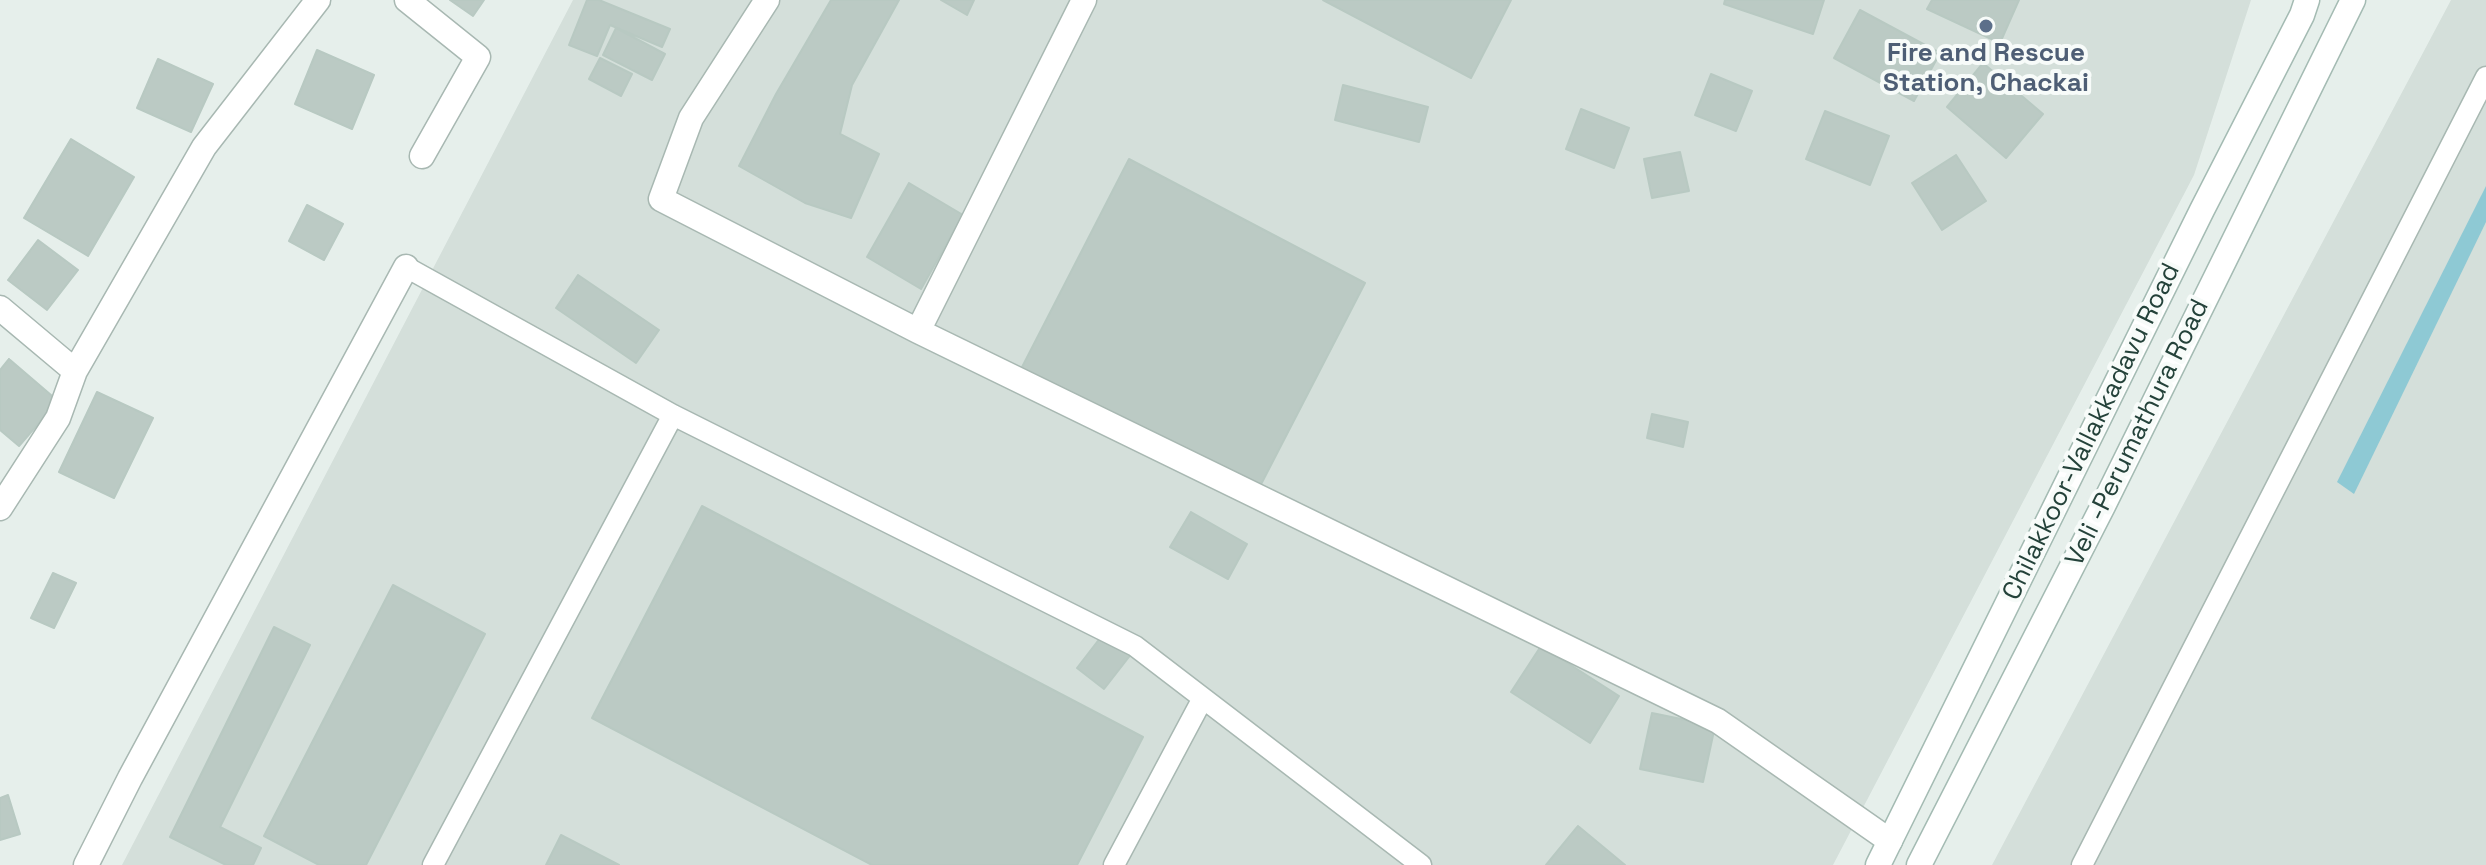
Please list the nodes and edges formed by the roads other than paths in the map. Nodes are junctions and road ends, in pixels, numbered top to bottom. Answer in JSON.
{"nodes":[{"id":1,"x":318,"y":0,"type":"edge"},
{"id":2,"x":407,"y":0,"type":"edge"},
{"id":3,"x":767,"y":0,"type":"edge"},
{"id":4,"x":1084,"y":0,"type":"edge"},
{"id":5,"x":2307,"y":0,"type":"edge"},
{"id":6,"x":2353,"y":0,"type":"edge"},
{"id":7,"x":2486,"y":77,"type":"edge"},
{"id":8,"x":422,"y":156,"type":"dead end"},
{"id":9,"x":406,"y":267,"type":"joint"},
{"id":10,"x":0,"y":308,"type":"edge"},
{"id":11,"x":918,"y":331,"type":"junction"},
{"id":12,"x":75,"y":371,"type":"junction"},
{"id":13,"x":673,"y":415,"type":"junction"},
{"id":14,"x":0,"y":508,"type":"edge"},
{"id":15,"x":1203,"y":698,"type":"junction"},
{"id":16,"x":1890,"y":841,"type":"junction"},
{"id":17,"x":86,"y":865,"type":"edge"},
{"id":18,"x":433,"y":865,"type":"edge"},
{"id":19,"x":1114,"y":865,"type":"edge"},
{"id":20,"x":1421,"y":865,"type":"edge"},
{"id":21,"x":1878,"y":865,"type":"edge"},
{"id":22,"x":1919,"y":865,"type":"edge"},
{"id":23,"x":2082,"y":865,"type":"edge"}],
"edges":[{"from":1,"to":12,"type":"street"},
{"from":2,"to":8,"type":"street"},
{"from":3,"to":11,"type":"street"},
{"from":4,"to":11,"type":"street"},
{"from":5,"to":16,"type":"street","name":"Chilakkoor-Vallakkadavu Road"},
{"from":6,"to":22,"type":"street","name":"Veli -Perumathura Road"},
{"from":7,"to":23,"type":"lane"},
{"from":9,"to":13,"type":"lane"},
{"from":9,"to":17,"type":"street"},
{"from":10,"to":12,"type":"street"},
{"from":11,"to":16,"type":"street"},
{"from":12,"to":14,"type":"street"},
{"from":13,"to":15,"type":"lane"},
{"from":13,"to":18,"type":"lane"},
{"from":15,"to":19,"type":"lane"},
{"from":15,"to":20,"type":"lane"},
{"from":16,"to":21,"type":"street","name":"Chilakkoor-Vallakkadavu Road"}]}
